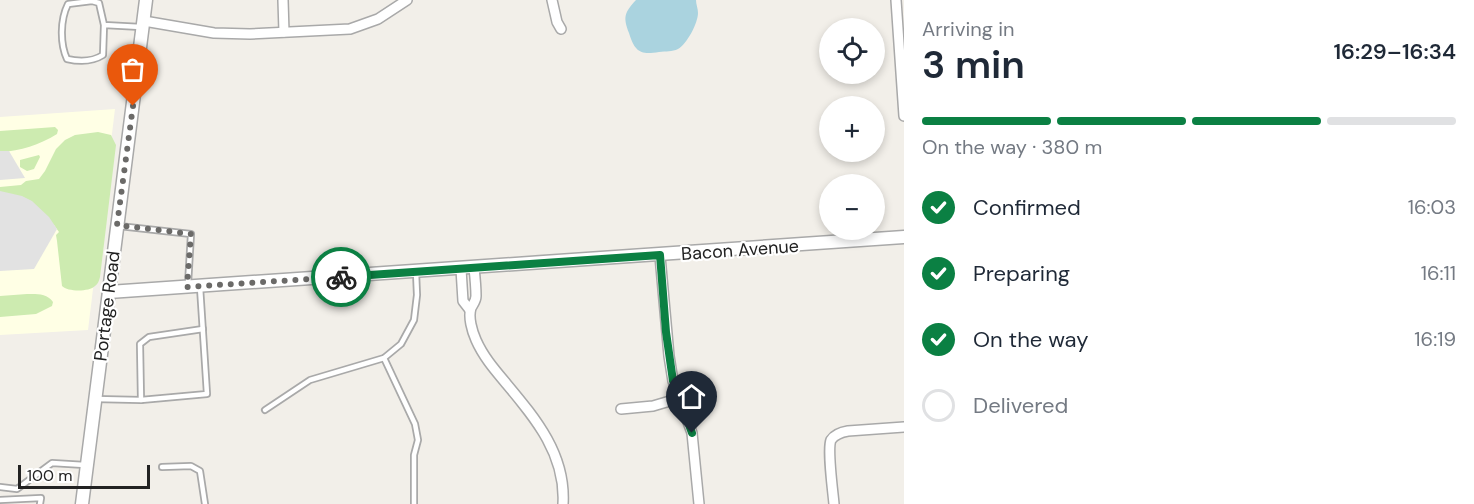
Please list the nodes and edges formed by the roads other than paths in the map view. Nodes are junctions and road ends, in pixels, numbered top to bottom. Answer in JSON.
{"nodes":[{"id":1,"x":146,"y":0,"type":"edge"},
{"id":2,"x":283,"y":0,"type":"edge"},
{"id":3,"x":408,"y":0,"type":"edge"},
{"id":4,"x":552,"y":0,"type":"edge"},
{"id":5,"x":896,"y":0,"type":"edge"},
{"id":6,"x":144,"y":24,"type":"junction"},
{"id":7,"x":104,"y":25,"type":"junction"},
{"id":8,"x":561,"y":29,"type":"dead end"},
{"id":9,"x":284,"y":32,"type":"junction"},
{"id":10,"x":904,"y":116,"type":"edge"},
{"id":11,"x":117,"y":225,"type":"junction"},
{"id":12,"x":904,"y":237,"type":"edge"},
{"id":13,"x":660,"y":255,"type":"junction"},
{"id":14,"x":474,"y":268,"type":"junction"},
{"id":15,"x":461,"y":269,"type":"junction"},
{"id":16,"x":416,"y":272,"type":"junction"},
{"id":17,"x":194,"y":286,"type":"junction"},
{"id":18,"x":109,"y":292,"type":"junction"},
{"id":19,"x":470,"y":310,"type":"junction"},
{"id":20,"x":203,"y":329,"type":"junction"},
{"id":21,"x":384,"y":358,"type":"junction"},
{"id":22,"x":680,"y":398,"type":"junction"},
{"id":23,"x":95,"y":399,"type":"junction"},
{"id":24,"x":141,"y":400,"type":"junction"},
{"id":25,"x":621,"y":409,"type":"dead end"},
{"id":26,"x":265,"y":410,"type":"dead end"},
{"id":27,"x":904,"y":427,"type":"edge"},
{"id":28,"x":87,"y":465,"type":"junction"},
{"id":29,"x":162,"y":467,"type":"dead end"},
{"id":30,"x":0,"y":487,"type":"edge"},
{"id":31,"x":0,"y":500,"type":"edge"},
{"id":32,"x":40,"y":504,"type":"edge"},
{"id":33,"x":82,"y":504,"type":"edge"},
{"id":34,"x":205,"y":504,"type":"edge"},
{"id":35,"x":414,"y":504,"type":"edge"},
{"id":36,"x":563,"y":504,"type":"edge"},
{"id":37,"x":699,"y":504,"type":"edge"},
{"id":38,"x":834,"y":504,"type":"edge"}],
"edges":[{"from":1,"to":6,"type":"street","name":"Portage Road"},
{"from":2,"to":9,"type":"street"},
{"from":3,"to":9,"type":"street"},
{"from":4,"to":8,"type":"street"},
{"from":5,"to":10,"type":"street"},
{"from":6,"to":7,"type":"lane"},
{"from":6,"to":9,"type":"street"},
{"from":6,"to":11,"type":"street","name":"Portage Road"},
{"from":7,"to":7,"type":"lane"},
{"from":11,"to":17,"type":"lane"},
{"from":11,"to":18,"type":"street","name":"Portage Road"},
{"from":12,"to":13,"type":"street","name":"Bacon Avenue"},
{"from":13,"to":14,"type":"street","name":"Bacon Avenue"},
{"from":13,"to":22,"type":"street"},
{"from":14,"to":15,"type":"street","name":"Bacon Avenue"},
{"from":14,"to":19,"type":"street"},
{"from":15,"to":16,"type":"street","name":"Bacon Avenue"},
{"from":15,"to":19,"type":"street"},
{"from":16,"to":17,"type":"street","name":"Bacon Avenue"},
{"from":16,"to":21,"type":"lane"},
{"from":17,"to":18,"type":"street","name":"Bacon Avenue"},
{"from":17,"to":20,"type":"lane"},
{"from":18,"to":23,"type":"street","name":"Portage Road"},
{"from":19,"to":36,"type":"street"},
{"from":20,"to":24,"type":"lane"},
{"from":20,"to":24,"type":"lane"},
{"from":21,"to":26,"type":"lane"},
{"from":21,"to":35,"type":"lane"},
{"from":22,"to":25,"type":"street"},
{"from":22,"to":37,"type":"street"},
{"from":23,"to":24,"type":"lane"},
{"from":23,"to":28,"type":"street","name":"Portage Road"},
{"from":27,"to":38,"type":"street"},
{"from":28,"to":30,"type":"lane"},
{"from":28,"to":33,"type":"street","name":"Portage Road"},
{"from":29,"to":34,"type":"lane"},
{"from":31,"to":32,"type":"lane"}]}
